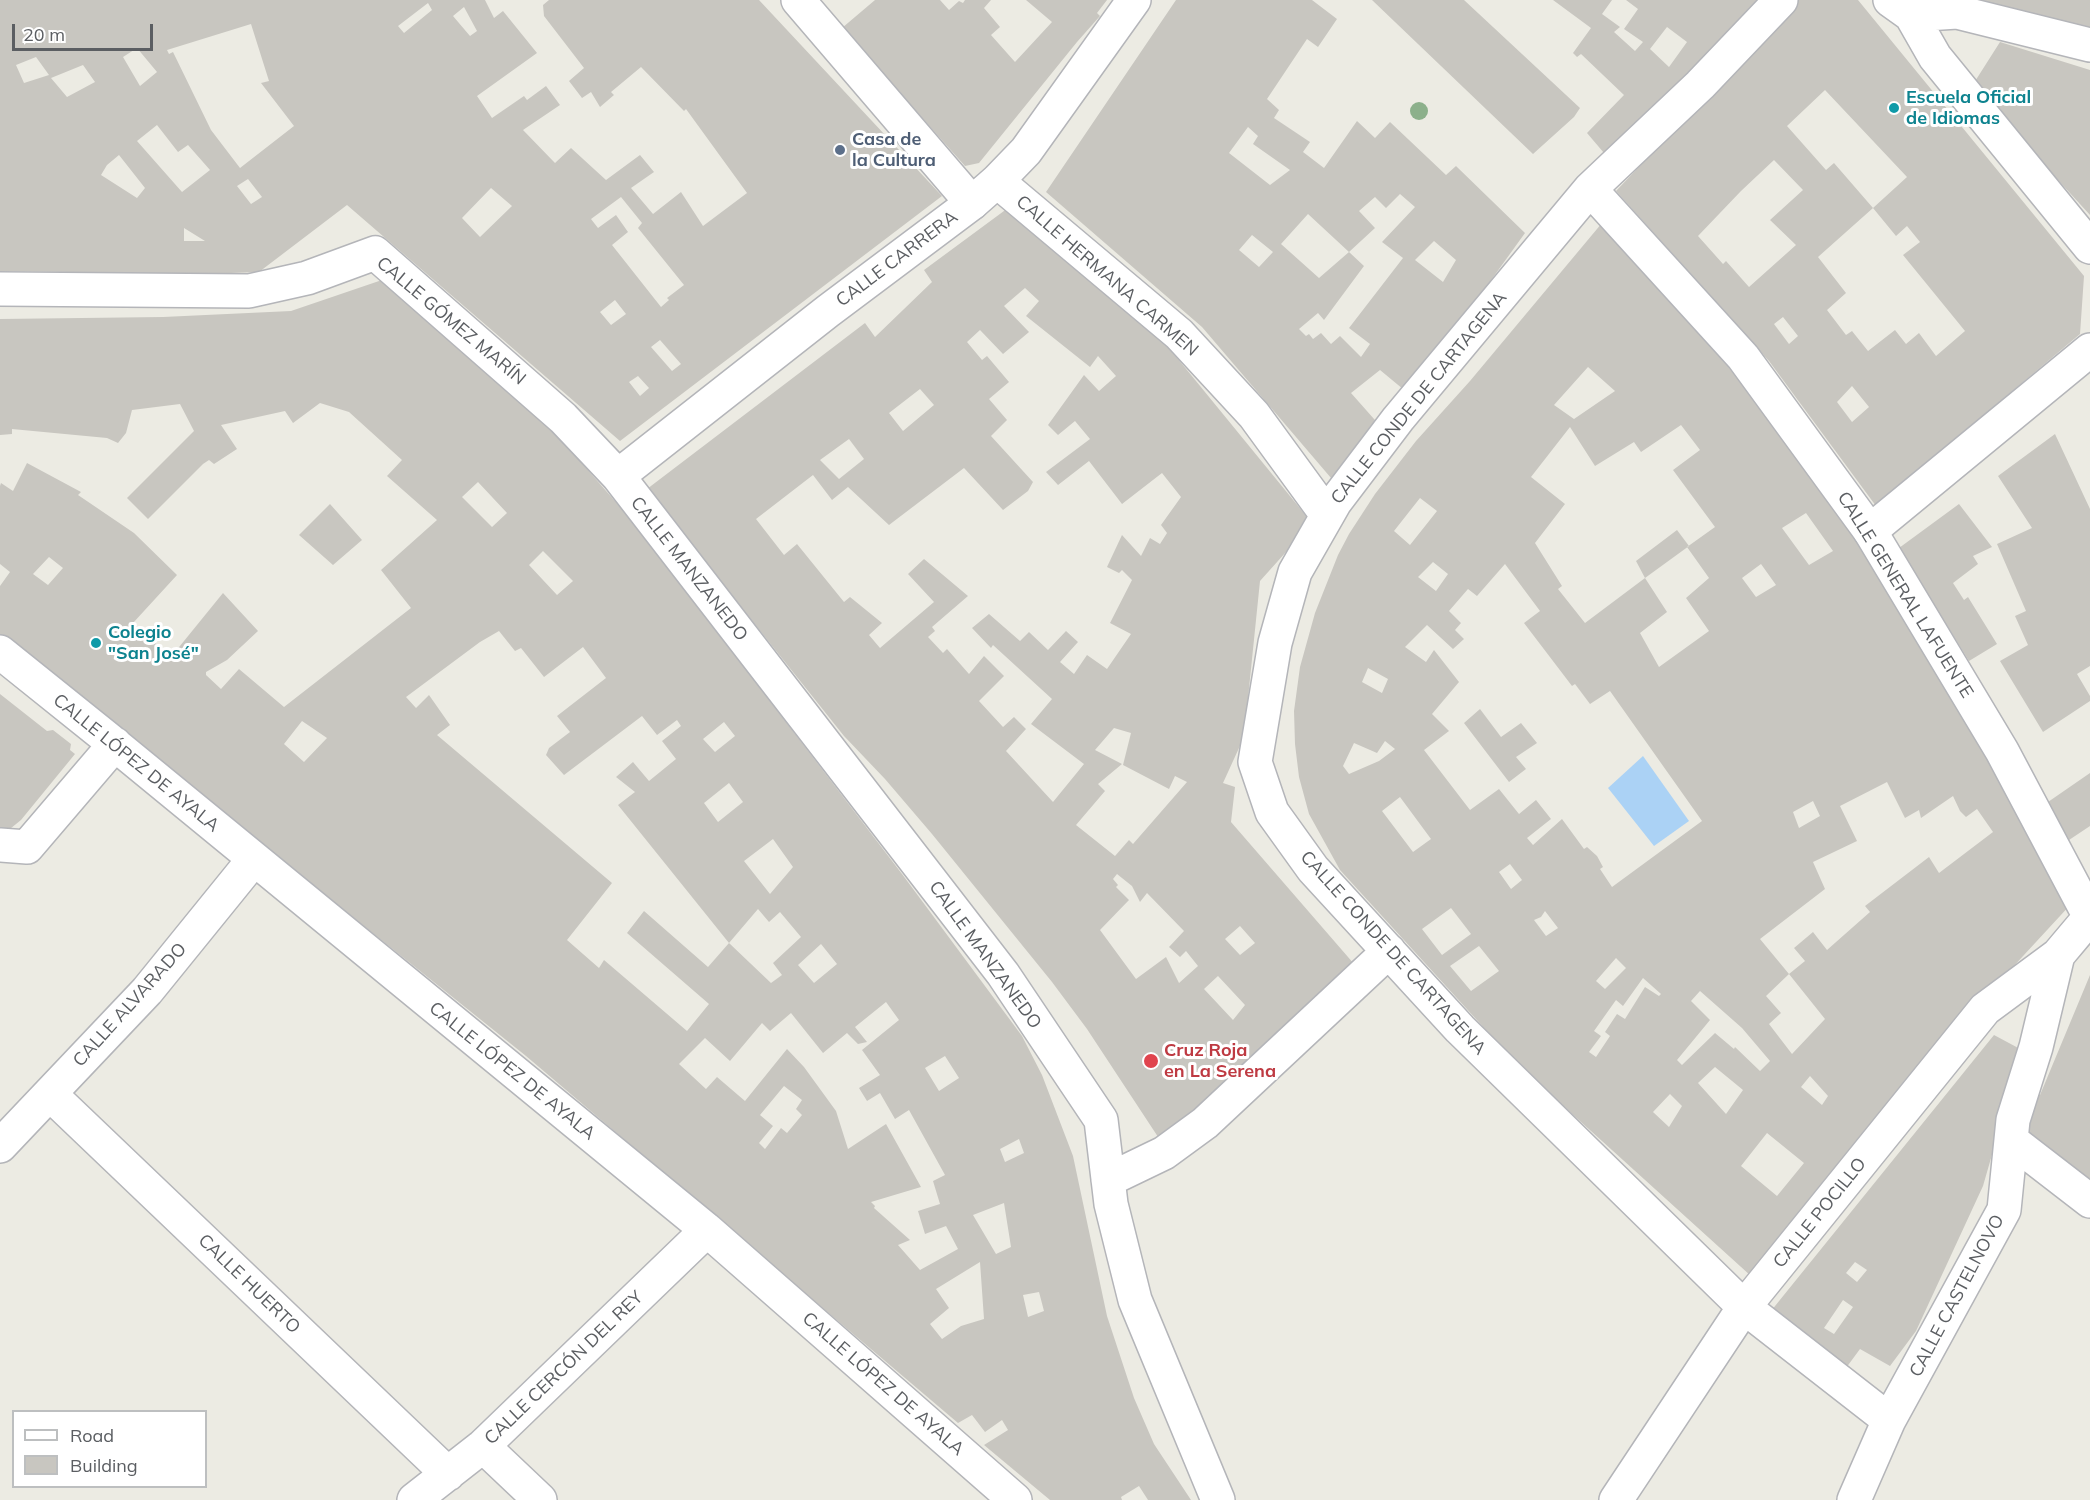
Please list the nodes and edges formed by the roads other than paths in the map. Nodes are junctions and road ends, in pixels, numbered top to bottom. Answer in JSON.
{"nodes":[{"id":1,"x":798,"y":0,"type":"edge"},
{"id":2,"x":1134,"y":0,"type":"edge"},
{"id":3,"x":1781,"y":0,"type":"edge"},
{"id":4,"x":1901,"y":8,"type":"edge"},
{"id":5,"x":2090,"y":45,"type":"edge"},
{"id":6,"x":997,"y":181,"type":"junction"},
{"id":7,"x":1590,"y":189,"type":"junction"},
{"id":8,"x":972,"y":203,"type":"junction"},
{"id":9,"x":2090,"y":247,"type":"edge"},
{"id":10,"x":0,"y":289,"type":"edge"},
{"id":11,"x":2090,"y":350,"type":"edge"},
{"id":12,"x":618,"y":476,"type":"junction"},
{"id":13,"x":1328,"y":514,"type":"junction"},
{"id":14,"x":1870,"y":531,"type":"junction"},
{"id":15,"x":0,"y":652,"type":"edge"},
{"id":16,"x":115,"y":744,"type":"junction"},
{"id":17,"x":0,"y":845,"type":"edge"},
{"id":18,"x":254,"y":859,"type":"junction"},
{"id":19,"x":2090,"y":917,"type":"edge"},
{"id":20,"x":1389,"y":951,"type":"junction"},
{"id":21,"x":2058,"y":955,"type":"junction"},
{"id":22,"x":50,"y":1094,"type":"junction"},
{"id":23,"x":2011,"y":1140,"type":"junction"},
{"id":24,"x":0,"y":1146,"type":"edge"},
{"id":25,"x":1108,"y":1180,"type":"junction"},
{"id":26,"x":2090,"y":1201,"type":"edge"},
{"id":27,"x":707,"y":1230,"type":"junction"},
{"id":28,"x":1744,"y":1307,"type":"junction"},
{"id":29,"x":1889,"y":1420,"type":"junction"},
{"id":30,"x":483,"y":1446,"type":"junction"},
{"id":31,"x":448,"y":1474,"type":"junction"},
{"id":32,"x":414,"y":1500,"type":"edge"},
{"id":33,"x":540,"y":1500,"type":"edge"},
{"id":34,"x":1015,"y":1500,"type":"edge"},
{"id":35,"x":1218,"y":1500,"type":"edge"},
{"id":36,"x":1616,"y":1500,"type":"edge"},
{"id":37,"x":1854,"y":1500,"type":"edge"}],
"edges":[{"from":1,"to":8,"type":"street"},
{"from":2,"to":6,"type":"street","name":"CALLE CARRERA"},
{"from":3,"to":7,"type":"street","name":"CALLE CONDE DE CARTAGENA"},
{"from":4,"to":5,"type":"street"},
{"from":4,"to":9,"type":"street"},
{"from":6,"to":8,"type":"street","name":"CALLE CARRERA"},
{"from":6,"to":13,"type":"street","name":"CALLE HERMANA CARMEN"},
{"from":7,"to":13,"type":"street","name":"CALLE CONDE DE CARTAGENA"},
{"from":7,"to":14,"type":"street","name":"CALLE GENERAL LAFUENTE"},
{"from":8,"to":12,"type":"street","name":"CALLE CARRERA"},
{"from":10,"to":12,"type":"street","name":"CALLE GÓMEZ MARÍN"},
{"from":11,"to":14,"type":"street"},
{"from":12,"to":25,"type":"street","name":"CALLE MANZANEDO"},
{"from":13,"to":20,"type":"street","name":"CALLE CONDE DE CARTAGENA"},
{"from":14,"to":19,"type":"street","name":"CALLE GENERAL LAFUENTE"},
{"from":15,"to":16,"type":"street","name":"CALLE LÓPEZ DE AYALA"},
{"from":16,"to":17,"type":"street"},
{"from":16,"to":18,"type":"street","name":"CALLE LÓPEZ DE AYALA"},
{"from":18,"to":22,"type":"street","name":"CALLE ALVARADO"},
{"from":18,"to":27,"type":"street","name":"CALLE LÓPEZ DE AYALA"},
{"from":19,"to":21,"type":"street","name":"CALLE CASTELNOVO"},
{"from":20,"to":25,"type":"street"},
{"from":20,"to":28,"type":"street","name":"CALLE CONDE DE CARTAGENA"},
{"from":21,"to":23,"type":"street","name":"CALLE CASTELNOVO"},
{"from":21,"to":28,"type":"street","name":"CALLE POCILLO"},
{"from":22,"to":24,"type":"street","name":"CALLE ALVARADO"},
{"from":22,"to":31,"type":"street","name":"CALLE HUERTO"},
{"from":23,"to":26,"type":"street"},
{"from":23,"to":29,"type":"street","name":"CALLE CASTELNOVO"},
{"from":25,"to":35,"type":"street","name":"CALLE MANZANEDO"},
{"from":27,"to":30,"type":"street","name":"CALLE CERCÓN DEL REY"},
{"from":27,"to":34,"type":"street","name":"CALLE LÓPEZ DE AYALA"},
{"from":28,"to":29,"type":"street","name":"CALLE CONDE DE CARTAGENA"},
{"from":28,"to":36,"type":"street","name":"CALLE POCILLO"},
{"from":29,"to":37,"type":"street","name":"CALLE CASTELNOVO"},
{"from":30,"to":31,"type":"street","name":"CALLE CERCÓN DEL REY"},
{"from":30,"to":33,"type":"street"},
{"from":31,"to":32,"type":"street","name":"CALLE CERCÓN DEL REY"}]}
